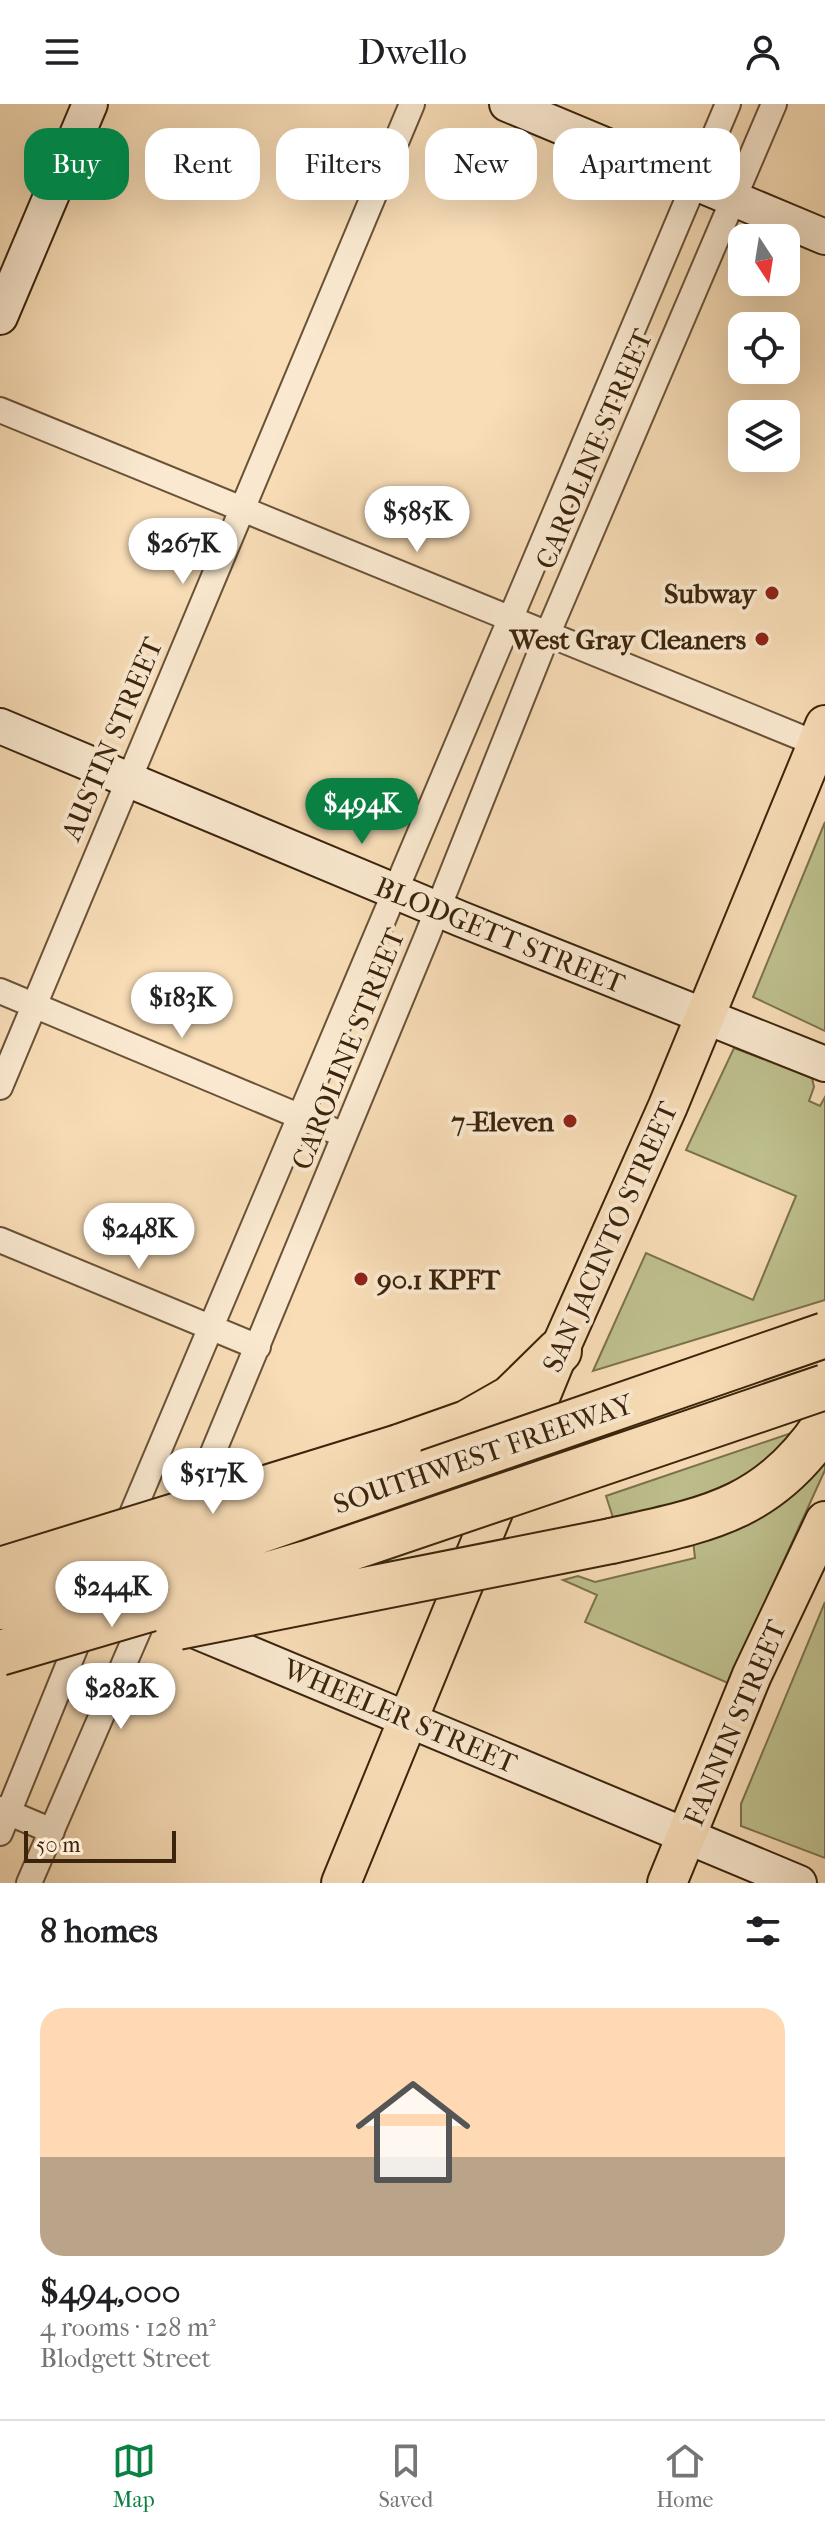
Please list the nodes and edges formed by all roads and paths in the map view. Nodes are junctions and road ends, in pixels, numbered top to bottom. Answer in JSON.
{"nodes":[{"id":1,"x":90,"y":104,"type":"edge"},
{"id":2,"x":412,"y":104,"type":"edge"},
{"id":3,"x":507,"y":104,"type":"edge"},
{"id":4,"x":728,"y":104,"type":"edge"},
{"id":5,"x":774,"y":104,"type":"edge"},
{"id":6,"x":564,"y":128,"type":"edge"},
{"id":7,"x":718,"y":128,"type":"edge"},
{"id":8,"x":740,"y":185,"type":"edge"},
{"id":9,"x":689,"y":200,"type":"edge"},
{"id":10,"x":734,"y":200,"type":"edge"},
{"id":11,"x":736,"y":200,"type":"edge"},
{"id":12,"x":825,"y":237,"type":"edge"},
{"id":13,"x":0,"y":317,"type":"edge"},
{"id":14,"x":0,"y":410,"type":"edge"},
{"id":15,"x":241,"y":509,"type":"junction"},
{"id":16,"x":513,"y":619,"type":"junction"},
{"id":17,"x":548,"y":633,"type":"junction"},
{"id":18,"x":0,"y":726,"type":"edge"},
{"id":19,"x":821,"y":735,"type":"edge"},
{"id":20,"x":127,"y":779,"type":"junction"},
{"id":21,"x":394,"y":891,"type":"junction"},
{"id":22,"x":437,"y":908,"type":"junction"},
{"id":23,"x":0,"y":991,"type":"edge"},
{"id":24,"x":35,"y":1006,"type":"junction"},
{"id":25,"x":704,"y":1017,"type":"junction"},
{"id":26,"x":825,"y":1064,"type":"edge"},
{"id":27,"x":0,"y":1087,"type":"edge"},
{"id":28,"x":301,"y":1115,"type":"junction"},
{"id":29,"x":344,"y":1135,"type":"junction"},
{"id":30,"x":0,"y":1240,"type":"edge"},
{"id":31,"x":212,"y":1327,"type":"junction"},
{"id":32,"x":825,"y":1335,"type":"edge"},
{"id":33,"x":258,"y":1347,"type":"junction"},
{"id":34,"x":559,"y":1351,"type":"junction"},
{"id":35,"x":825,"y":1387,"type":"edge"},
{"id":36,"x":825,"y":1425,"type":"edge"},
{"id":37,"x":825,"y":1521,"type":"edge"},
{"id":38,"x":0,"y":1554,"type":"edge"},
{"id":39,"x":0,"y":1570,"type":"edge"},
{"id":40,"x":98,"y":1592,"type":"junction"},
{"id":41,"x":0,"y":1607,"type":"edge"},
{"id":42,"x":147,"y":1611,"type":"junction"},
{"id":43,"x":0,"y":1653,"type":"edge"},
{"id":44,"x":0,"y":1665,"type":"edge"},
{"id":45,"x":408,"y":1722,"type":"junction"},
{"id":46,"x":3,"y":1818,"type":"edge"},
{"id":47,"x":52,"y":1831,"type":"junction"},
{"id":48,"x":687,"y":1836,"type":"junction"},
{"id":49,"x":29,"y":1883,"type":"edge"},
{"id":50,"x":341,"y":1883,"type":"edge"},
{"id":51,"x":667,"y":1883,"type":"edge"},
{"id":52,"x":799,"y":1883,"type":"edge"}],
"edges":[{"from":1,"to":13,"type":"street"},
{"from":2,"to":15,"type":"street","name":"AUSTIN STREET"},
{"from":3,"to":6,"type":"street"},
{"from":4,"to":7,"type":"street","name":"CAROLINE STREET"},
{"from":5,"to":8,"type":"street","name":"CAROLINE STREET"},
{"from":9,"to":16,"type":"street","name":"CAROLINE STREET"},
{"from":10,"to":17,"type":"street","name":"CAROLINE STREET"},
{"from":11,"to":12,"type":"street"},
{"from":14,"to":15,"type":"street"},
{"from":15,"to":16,"type":"street"},
{"from":15,"to":20,"type":"street","name":"AUSTIN STREET"},
{"from":16,"to":17,"type":"street"},
{"from":16,"to":21,"type":"street","name":"CAROLINE STREET"},
{"from":17,"to":19,"type":"street"},
{"from":17,"to":22,"type":"street","name":"CAROLINE STREET"},
{"from":18,"to":20,"type":"street","name":"BLODGETT STREET"},
{"from":19,"to":25,"type":"main road","name":"SAN JACINTO STREET"},
{"from":20,"to":21,"type":"street","name":"BLODGETT STREET"},
{"from":20,"to":24,"type":"street","name":"AUSTIN STREET"},
{"from":21,"to":22,"type":"street","name":"BLODGETT STREET"},
{"from":21,"to":28,"type":"street","name":"CAROLINE STREET"},
{"from":22,"to":25,"type":"street","name":"BLODGETT STREET"},
{"from":22,"to":29,"type":"street","name":"CAROLINE STREET"},
{"from":23,"to":24,"type":"street"},
{"from":24,"to":27,"type":"street","name":"AUSTIN STREET"},
{"from":24,"to":28,"type":"street"},
{"from":25,"to":26,"type":"street","name":"BLODGETT STREET"},
{"from":25,"to":34,"type":"main road","name":"SAN JACINTO STREET"},
{"from":28,"to":29,"type":"street"},
{"from":28,"to":31,"type":"street","name":"CAROLINE STREET"},
{"from":29,"to":33,"type":"street","name":"CAROLINE STREET"},
{"from":30,"to":31,"type":"street"},
{"from":31,"to":33,"type":"street"},
{"from":31,"to":40,"type":"street","name":"CAROLINE STREET"},
{"from":32,"to":41,"type":"highway","name":"SOUTHWEST FREEWAY","bridge":true},
{"from":33,"to":42,"type":"street","name":"CAROLINE STREET"},
{"from":34,"to":39,"type":"highway","bridge":true},
{"from":34,"to":45,"type":"main road","name":"SAN JACINTO STREET"},
{"from":35,"to":43,"type":"highway","name":"SOUTHWEST FREEWAY","bridge":true},
{"from":36,"to":44,"type":"highway","bridge":true},
{"from":37,"to":48,"type":"main road","name":"FANNIN STREET"},
{"from":38,"to":40,"type":"street","name":"WHEELER STREET"},
{"from":40,"to":42,"type":"street","name":"WHEELER STREET"},
{"from":40,"to":46,"type":"street","name":"CAROLINE STREET"},
{"from":42,"to":45,"type":"street","name":"WHEELER STREET"},
{"from":42,"to":47,"type":"street","name":"CAROLINE STREET"},
{"from":45,"to":48,"type":"street","name":"WHEELER STREET"},
{"from":45,"to":50,"type":"main road","name":"SAN JACINTO STREET"},
{"from":46,"to":47,"type":"street"},
{"from":47,"to":49,"type":"street","name":"CAROLINE STREET"},
{"from":48,"to":51,"type":"main road","name":"FANNIN STREET"},
{"from":48,"to":52,"type":"street","name":"WHEELER STREET"}]}
